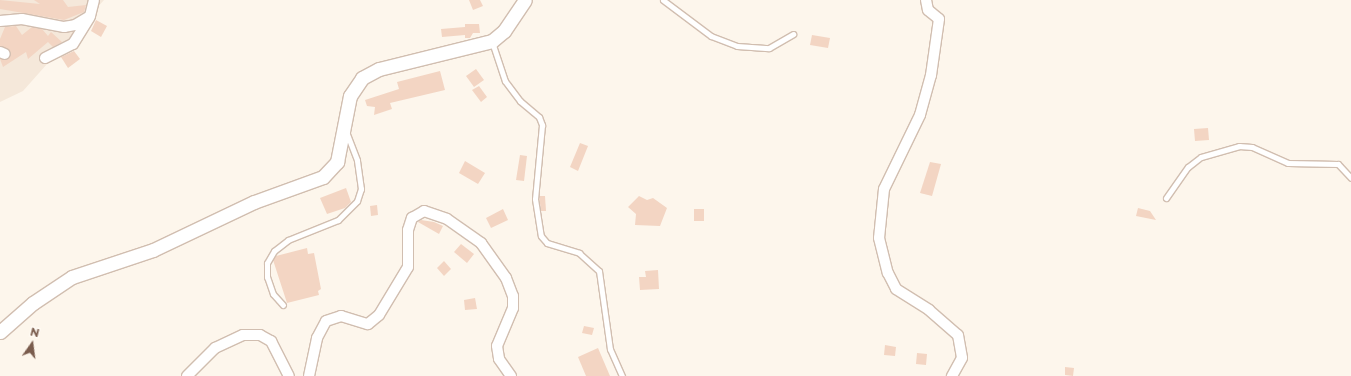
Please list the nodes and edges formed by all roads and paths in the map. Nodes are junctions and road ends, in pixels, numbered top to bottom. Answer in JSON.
{"nodes":[{"id":1,"x":94,"y":0,"type":"edge"},
{"id":2,"x":525,"y":0,"type":"edge"},
{"id":3,"x":663,"y":0,"type":"edge"},
{"id":4,"x":926,"y":0,"type":"edge"},
{"id":5,"x":90,"y":16,"type":"junction"},
{"id":6,"x":0,"y":21,"type":"edge"},
{"id":7,"x":793,"y":34,"type":"dead end"},
{"id":8,"x":492,"y":41,"type":"junction"},
{"id":9,"x":46,"y":58,"type":"dead end"},
{"id":10,"x":345,"y":130,"type":"junction"},
{"id":11,"x":1351,"y":178,"type":"edge"},
{"id":12,"x":1166,"y":198,"type":"dead end"},
{"id":13,"x":283,"y":305,"type":"dead end"},
{"id":14,"x":0,"y":332,"type":"edge"},
{"id":15,"x":187,"y":376,"type":"edge"},
{"id":16,"x":289,"y":376,"type":"edge"},
{"id":17,"x":309,"y":376,"type":"edge"},
{"id":18,"x":511,"y":376,"type":"edge"},
{"id":19,"x":622,"y":376,"type":"edge"},
{"id":20,"x":952,"y":376,"type":"edge"}],
"edges":[{"from":1,"to":5,"type":"street"},
{"from":2,"to":8,"type":"street"},
{"from":3,"to":7,"type":"lane"},
{"from":4,"to":20,"type":"street"},
{"from":5,"to":6,"type":"street"},
{"from":5,"to":9,"type":"street"},
{"from":8,"to":10,"type":"street"},
{"from":8,"to":19,"type":"lane"},
{"from":10,"to":13,"type":"lane"},
{"from":10,"to":14,"type":"street"},
{"from":11,"to":12,"type":"lane"},
{"from":15,"to":16,"type":"street"},
{"from":17,"to":18,"type":"street"}]}
